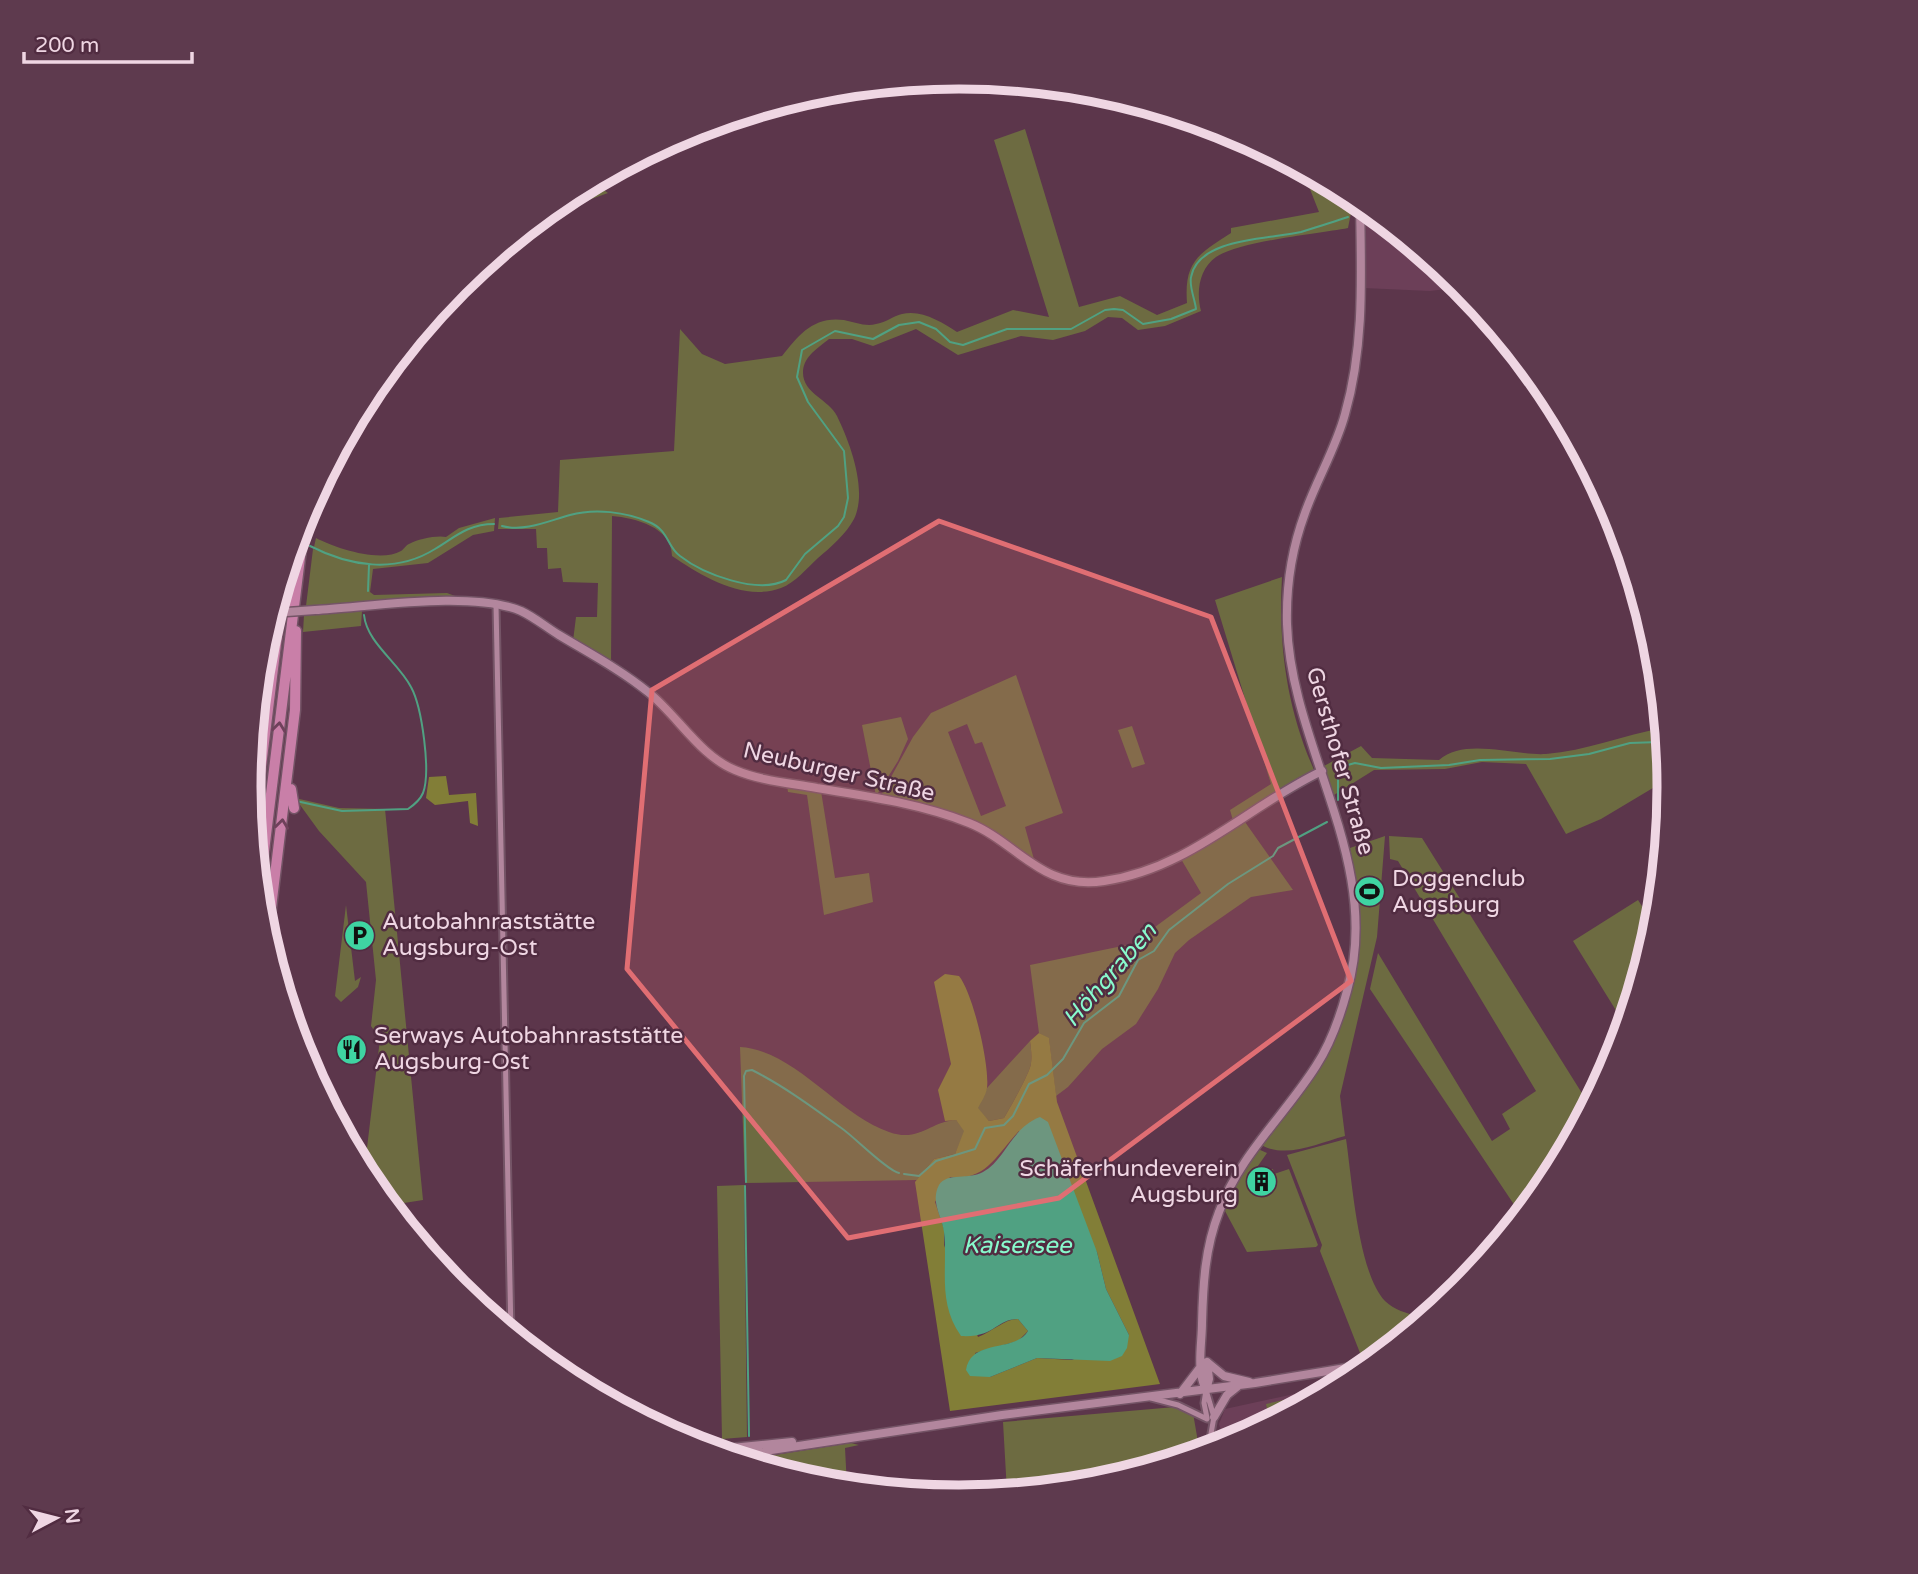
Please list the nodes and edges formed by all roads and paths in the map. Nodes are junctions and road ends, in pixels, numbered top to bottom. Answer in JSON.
{"nodes":[{"id":1,"x":1360,"y":216,"type":"edge"},
{"id":2,"x":300,"y":558,"type":"edge"},
{"id":3,"x":496,"y":605,"type":"junction"},
{"id":4,"x":294,"y":606,"type":"junction"},
{"id":5,"x":284,"y":612,"type":"edge"},
{"id":6,"x":275,"y":649,"type":"edge"},
{"id":7,"x":262,"y":756,"type":"edge"},
{"id":8,"x":289,"y":768,"type":"junction"},
{"id":9,"x":1322,"y":771,"type":"junction"},
{"id":10,"x":294,"y":808,"type":"dead end"},
{"id":11,"x":264,"y":848,"type":"edge"},
{"id":12,"x":272,"y":904,"type":"edge"},
{"id":13,"x":511,"y":1322,"type":"edge"},
{"id":14,"x":1204,"y":1364,"type":"junction"},
{"id":15,"x":1345,"y":1368,"type":"edge"},
{"id":16,"x":1255,"y":1384,"type":"junction"},
{"id":17,"x":1238,"y":1386,"type":"junction"},
{"id":18,"x":1206,"y":1390,"type":"junction"},
{"id":19,"x":1180,"y":1394,"type":"junction"},
{"id":20,"x":1151,"y":1398,"type":"junction"},
{"id":21,"x":1210,"y":1418,"type":"junction"},
{"id":22,"x":847,"y":1437,"type":"junction"},
{"id":23,"x":1210,"y":1438,"type":"edge"},
{"id":24,"x":734,"y":1448,"type":"edge"},
{"id":25,"x":751,"y":1453,"type":"edge"}],
"edges":[{"from":1,"to":9,"type":"main road","name":"Gersthofer Straße"},
{"from":2,"to":4,"type":"highway"},
{"from":3,"to":5,"type":"main road","name":"Neuburger Straße","bridge":true},
{"from":3,"to":9,"type":"main road","name":"Neuburger Straße"},
{"from":3,"to":13,"type":"street"},
{"from":4,"to":8,"type":"highway"},
{"from":11,"to":4,"type":"highway","one_way":true},
{"from":6,"to":7,"type":"highway"},
{"from":8,"to":10,"type":"highway"},
{"from":12,"to":8,"type":"highway","one_way":true},
{"from":9,"to":14,"type":"main road","name":"Gersthofer Straße"},
{"from":14,"to":16,"type":"main road"},
{"from":14,"to":18,"type":"main road","name":"Gersthofer Straße"},
{"from":14,"to":19,"type":"main road"},
{"from":15,"to":16,"type":"main road"},
{"from":16,"to":17,"type":"main road"},
{"from":17,"to":18,"type":"main road"},
{"from":17,"to":21,"type":"main road"},
{"from":18,"to":19,"type":"main road"},
{"from":18,"to":21,"type":"street"},
{"from":19,"to":20,"type":"main road"},
{"from":20,"to":21,"type":"street"},
{"from":20,"to":22,"type":"main road"},
{"from":21,"to":23,"type":"street"},
{"from":22,"to":24,"type":"main road"},
{"from":22,"to":25,"type":"main road"}]}
